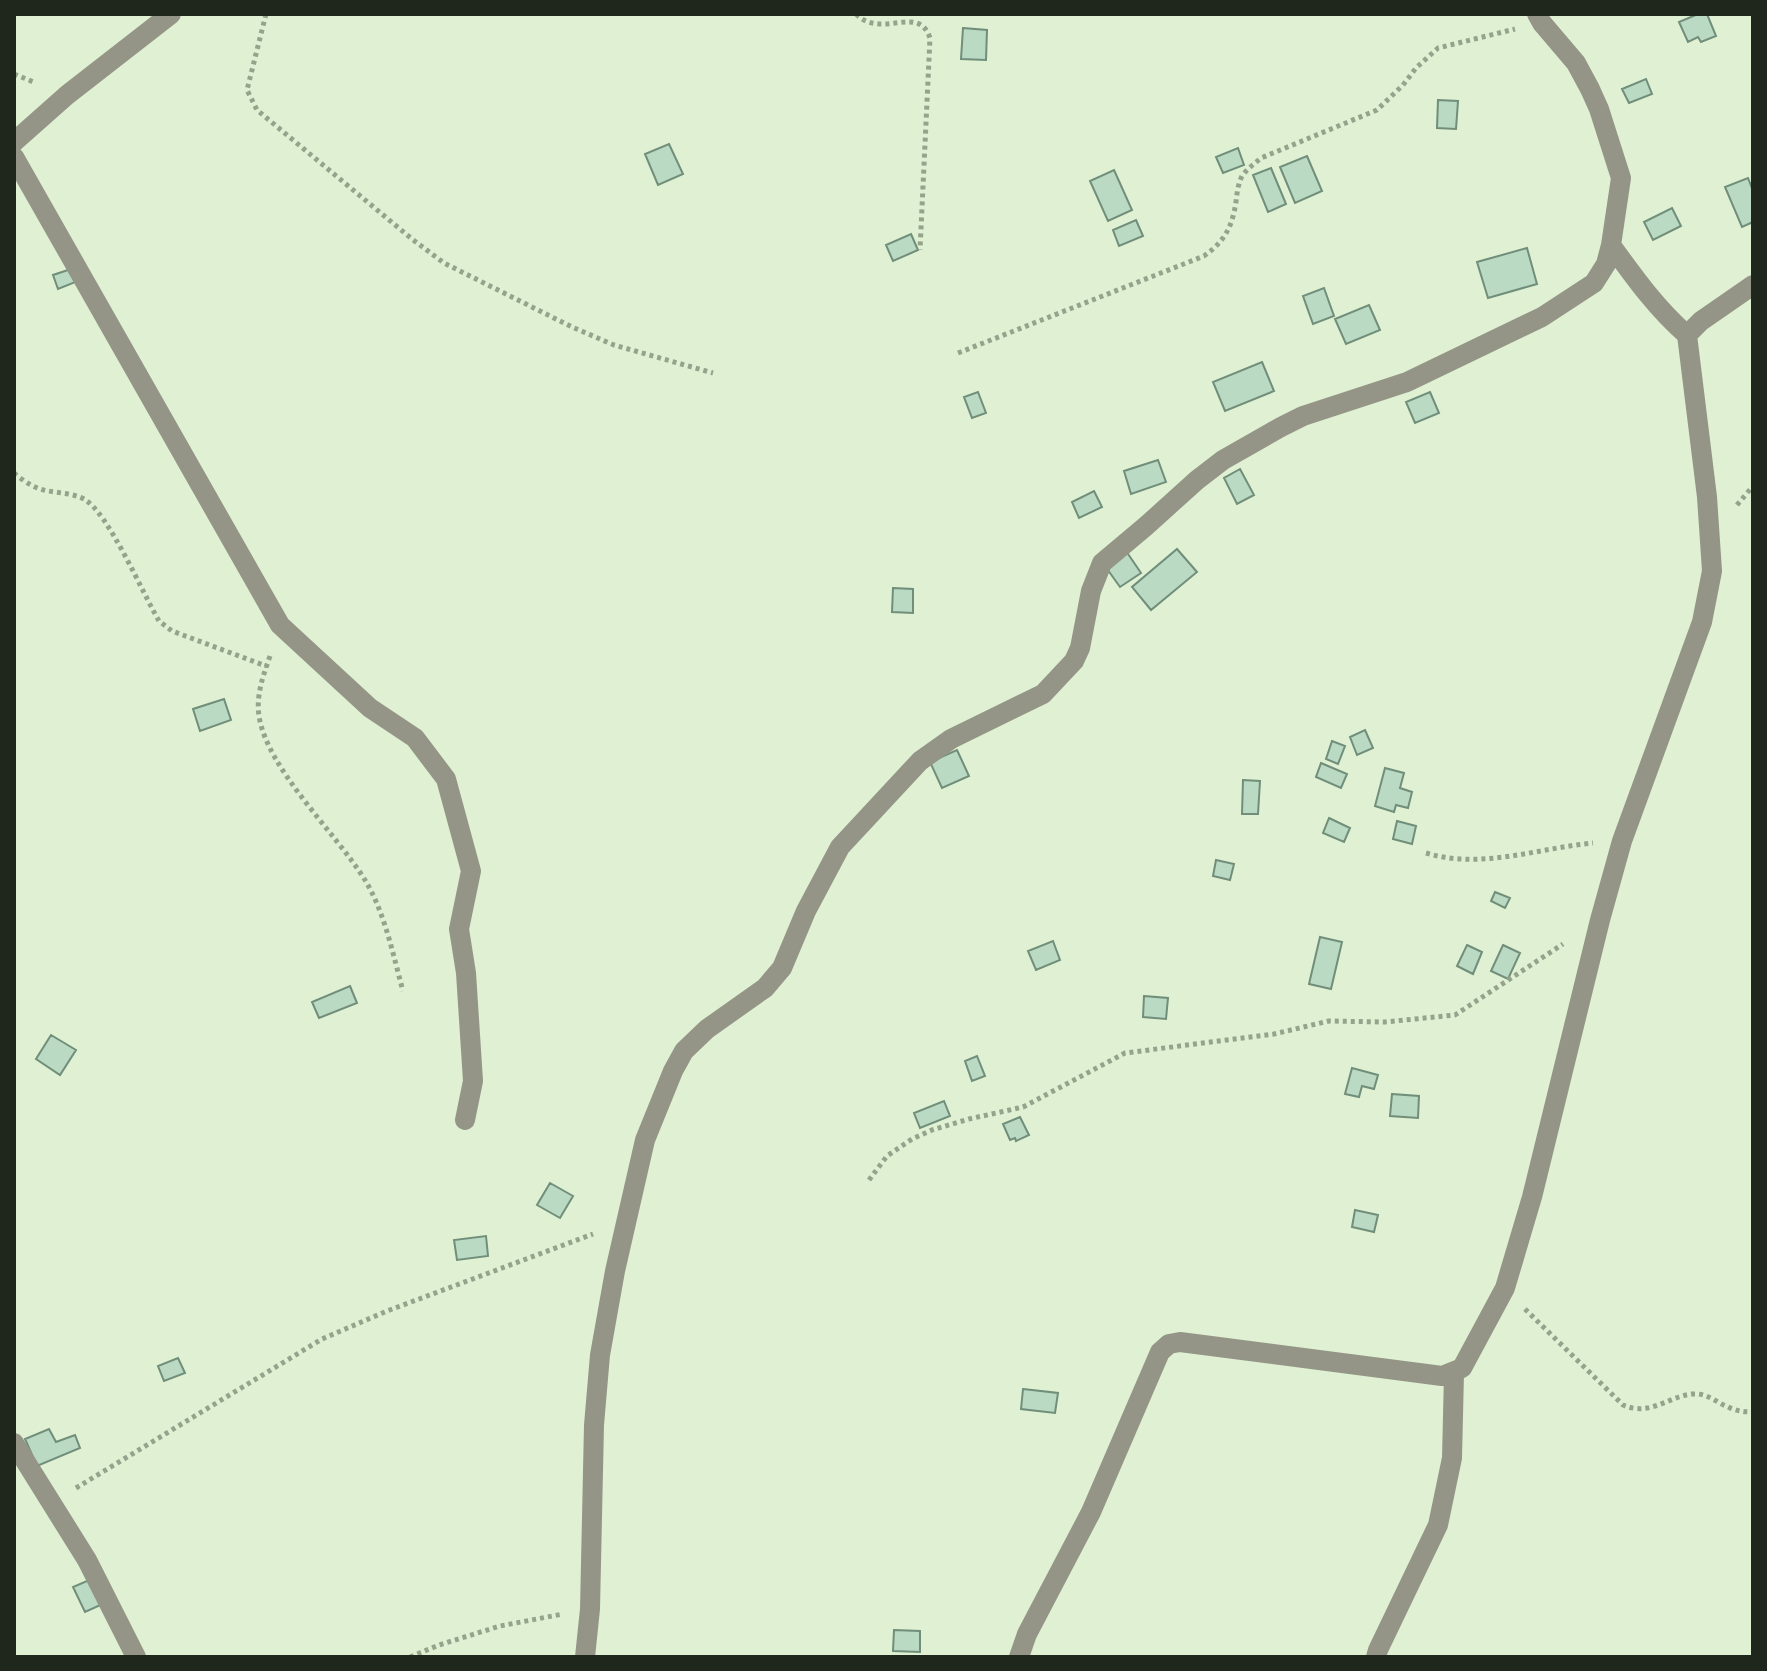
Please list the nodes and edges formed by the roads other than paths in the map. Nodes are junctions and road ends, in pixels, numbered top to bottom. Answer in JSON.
{"nodes":[{"id":1,"x":171,"y":14,"type":"edge"},
{"id":2,"x":1539,"y":18,"type":"edge"},
{"id":3,"x":14,"y":142,"type":"edge"},
{"id":4,"x":14,"y":157,"type":"edge"},
{"id":5,"x":1611,"y":245,"type":"junction"},
{"id":6,"x":1753,"y":285,"type":"edge"},
{"id":7,"x":1687,"y":335,"type":"junction"},
{"id":8,"x":465,"y":1120,"type":"dead end"},
{"id":9,"x":1454,"y":1373,"type":"junction"},
{"id":10,"x":14,"y":1443,"type":"edge"},
{"id":11,"x":136,"y":1657,"type":"edge"},
{"id":12,"x":585,"y":1657,"type":"edge"},
{"id":13,"x":1019,"y":1657,"type":"edge"},
{"id":14,"x":1376,"y":1657,"type":"edge"}],
"edges":[{"from":1,"to":3,"type":"street"},
{"from":2,"to":5,"type":"street"},
{"from":4,"to":8,"type":"street"},
{"from":5,"to":7,"type":"street"},
{"from":5,"to":12,"type":"street"},
{"from":6,"to":7,"type":"street"},
{"from":7,"to":9,"type":"street"},
{"from":9,"to":13,"type":"street"},
{"from":9,"to":14,"type":"street"},
{"from":10,"to":11,"type":"street"}]}
